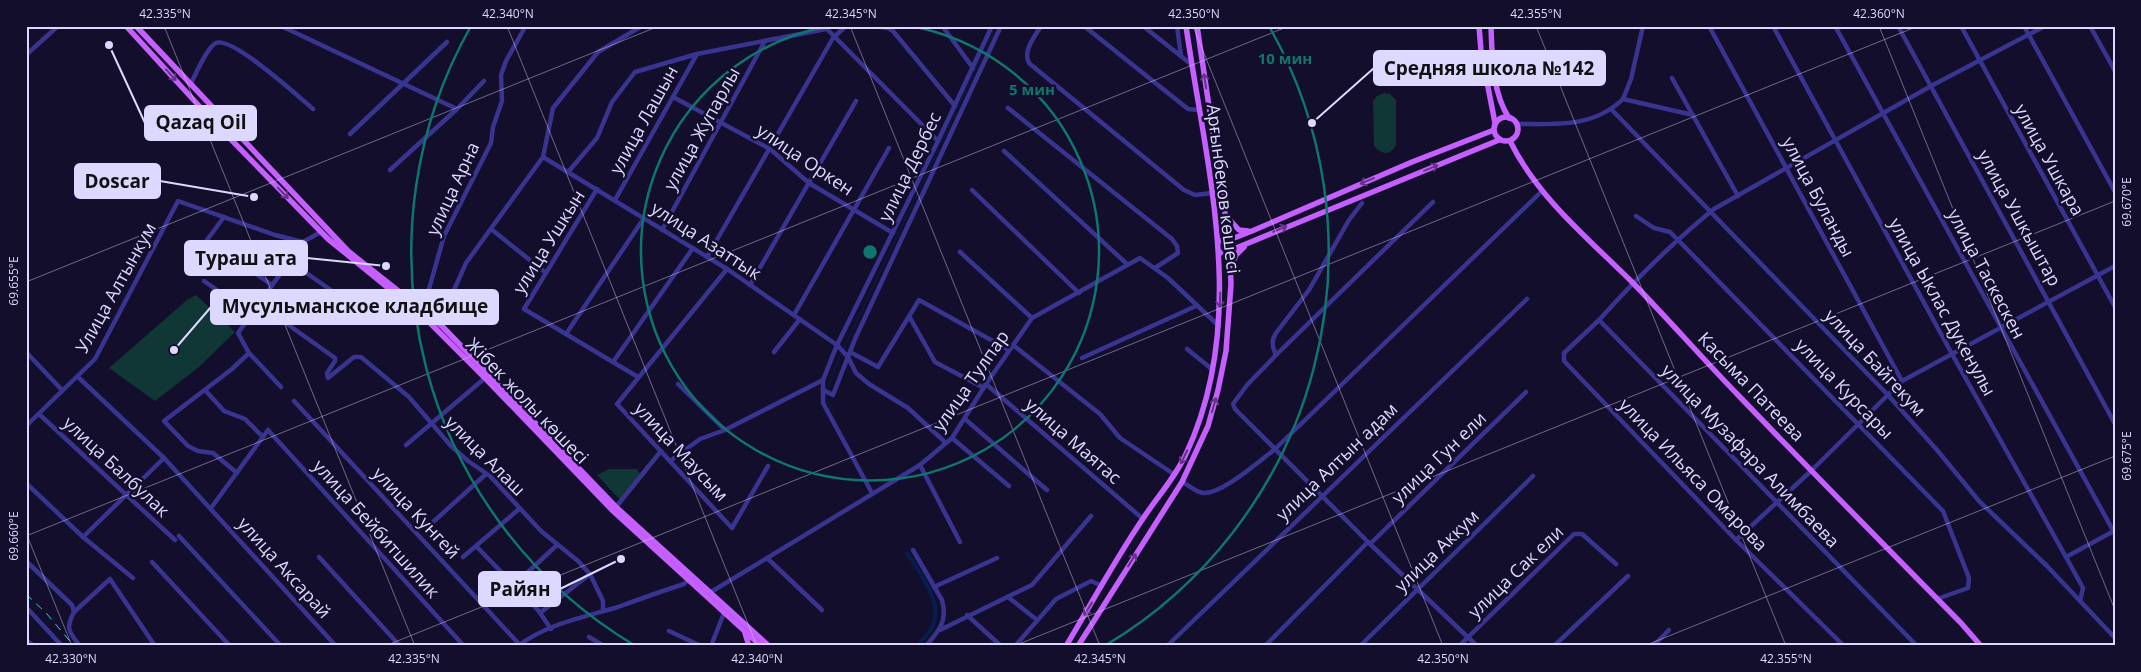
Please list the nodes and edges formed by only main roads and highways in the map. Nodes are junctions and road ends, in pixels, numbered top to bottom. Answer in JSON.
{"nodes":[{"id":1,"x":126,"y":26,"type":"edge"},
{"id":2,"x":136,"y":26,"type":"edge"},
{"id":3,"x":1186,"y":26,"type":"edge"},
{"id":4,"x":1197,"y":26,"type":"edge"},
{"id":5,"x":1479,"y":26,"type":"edge"},
{"id":6,"x":1491,"y":26,"type":"edge"},
{"id":7,"x":1509,"y":118,"type":"junction"},
{"id":8,"x":1496,"y":123,"type":"junction"},
{"id":9,"x":1494,"y":130,"type":"junction"},
{"id":10,"x":1499,"y":140,"type":"junction"},
{"id":11,"x":1510,"y":141,"type":"junction"},
{"id":12,"x":1226,"y":214,"type":"junction"},
{"id":13,"x":1252,"y":230,"type":"junction"},
{"id":14,"x":1229,"y":240,"type":"junction"},
{"id":15,"x":1218,"y":241,"type":"junction"},
{"id":16,"x":1251,"y":242,"type":"junction"},
{"id":17,"x":1229,"y":251,"type":"junction"},
{"id":18,"x":1218,"y":252,"type":"junction"},
{"id":19,"x":1230,"y":268,"type":"junction"},
{"id":20,"x":438,"y":327,"type":"junction"},
{"id":21,"x":753,"y":642,"type":"edge"},
{"id":22,"x":1067,"y":645,"type":"edge"},
{"id":23,"x":761,"y":646,"type":"edge"},
{"id":24,"x":770,"y":646,"type":"edge"},
{"id":25,"x":1078,"y":646,"type":"edge"},
{"id":26,"x":1981,"y":646,"type":"edge"}],
"edges":[{"from":1,"to":20,"type":"main road","name":"Жібек жолы көшесі","one_way":true},
{"from":2,"to":20,"type":"main road","name":"Жібек жолы көшесі"},
{"from":3,"to":15,"type":"main road","name":"Арғынбеков көшесі"},
{"from":12,"to":4,"type":"main road","name":"Арғынбеков көшесі","one_way":true},
{"from":5,"to":8,"type":"main road"},
{"from":6,"to":7,"type":"main road"},
{"from":7,"to":8,"type":"main road"},
{"from":7,"to":11,"type":"main road"},
{"from":8,"to":9,"type":"main road"},
{"from":9,"to":10,"type":"main road"},
{"from":9,"to":13,"type":"main road","one_way":true},
{"from":10,"to":11,"type":"main road"},
{"from":16,"to":10,"type":"main road","one_way":true},
{"from":11,"to":26,"type":"main road","name":"Касыма Патеева"},
{"from":12,"to":13,"type":"main road"},
{"from":12,"to":14,"type":"main road","name":"Арғынбеков көшесі"},
{"from":13,"to":14,"type":"main road"},
{"from":14,"to":15,"type":"main road"},
{"from":14,"to":17,"type":"main road","name":"Арғынбеков көшесі"},
{"from":15,"to":18,"type":"main road","name":"Арғынбеков көшесі"},
{"from":16,"to":17,"type":"main road"},
{"from":16,"to":19,"type":"main road"},
{"from":17,"to":18,"type":"main road"},
{"from":17,"to":19,"type":"main road","name":"Арғынбеков көшесі"},
{"from":18,"to":22,"type":"main road","name":"Арғынбеков көшесі","one_way":true},
{"from":25,"to":19,"type":"main road","name":"Арғынбеков көшесі","one_way":true},
{"from":20,"to":21,"type":"main road","name":"Жібек жолы көшесі"},
{"from":20,"to":21,"type":"main road","name":"Жібек жолы көшесі"},
{"from":21,"to":23,"type":"main road","name":"Жібек жолы көшесі"},
{"from":21,"to":24,"type":"main road","name":"Жібек жолы көшесі"}]}
